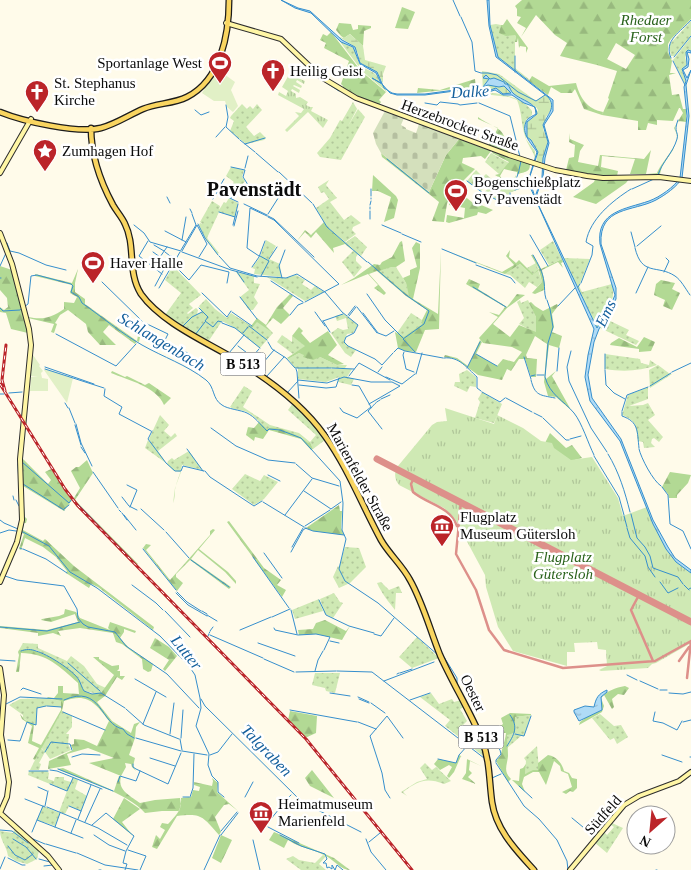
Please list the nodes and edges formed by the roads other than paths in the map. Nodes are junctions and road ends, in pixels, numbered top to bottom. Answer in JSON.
{"nodes":[{"id":1,"x":229,"y":0,"type":"edge"},
{"id":2,"x":227,"y":23,"type":"junction"},
{"id":3,"x":0,"y":111,"type":"edge"},
{"id":4,"x":30,"y":120,"type":"junction"},
{"id":5,"x":92,"y":129,"type":"junction"},
{"id":6,"x":0,"y":173,"type":"edge"},
{"id":7,"x":691,"y":181,"type":"edge"},
{"id":8,"x":0,"y":233,"type":"edge"},
{"id":9,"x":410,"y":580,"type":"joint"},
{"id":10,"x":0,"y":582,"type":"edge"},
{"id":11,"x":0,"y":668,"type":"edge"},
{"id":12,"x":691,"y":772,"type":"edge"},
{"id":13,"x":0,"y":813,"type":"edge"},
{"id":14,"x":59,"y":870,"type":"edge"},
{"id":15,"x":534,"y":870,"type":"edge"},
{"id":16,"x":570,"y":870,"type":"edge"}],
"edges":[{"from":1,"to":2,"type":"main road"},
{"from":2,"to":5,"type":"main road"},
{"from":2,"to":7,"type":"main road","name":"Herzebrocker Straße"},
{"from":3,"to":4,"type":"main road"},
{"from":4,"to":5,"type":"main road"},
{"from":4,"to":6,"type":"main road"},
{"from":5,"to":9,"type":"main road","name":"Marienfelder Straße","number":"B 513"},
{"from":8,"to":10,"type":"main road"},
{"from":9,"to":15,"type":"main road","name":"Oester","number":"B 513"},
{"from":11,"to":13,"type":"main road"},
{"from":12,"to":16,"type":"main road","name":"Südfeld"},
{"from":13,"to":14,"type":"main road"}]}
